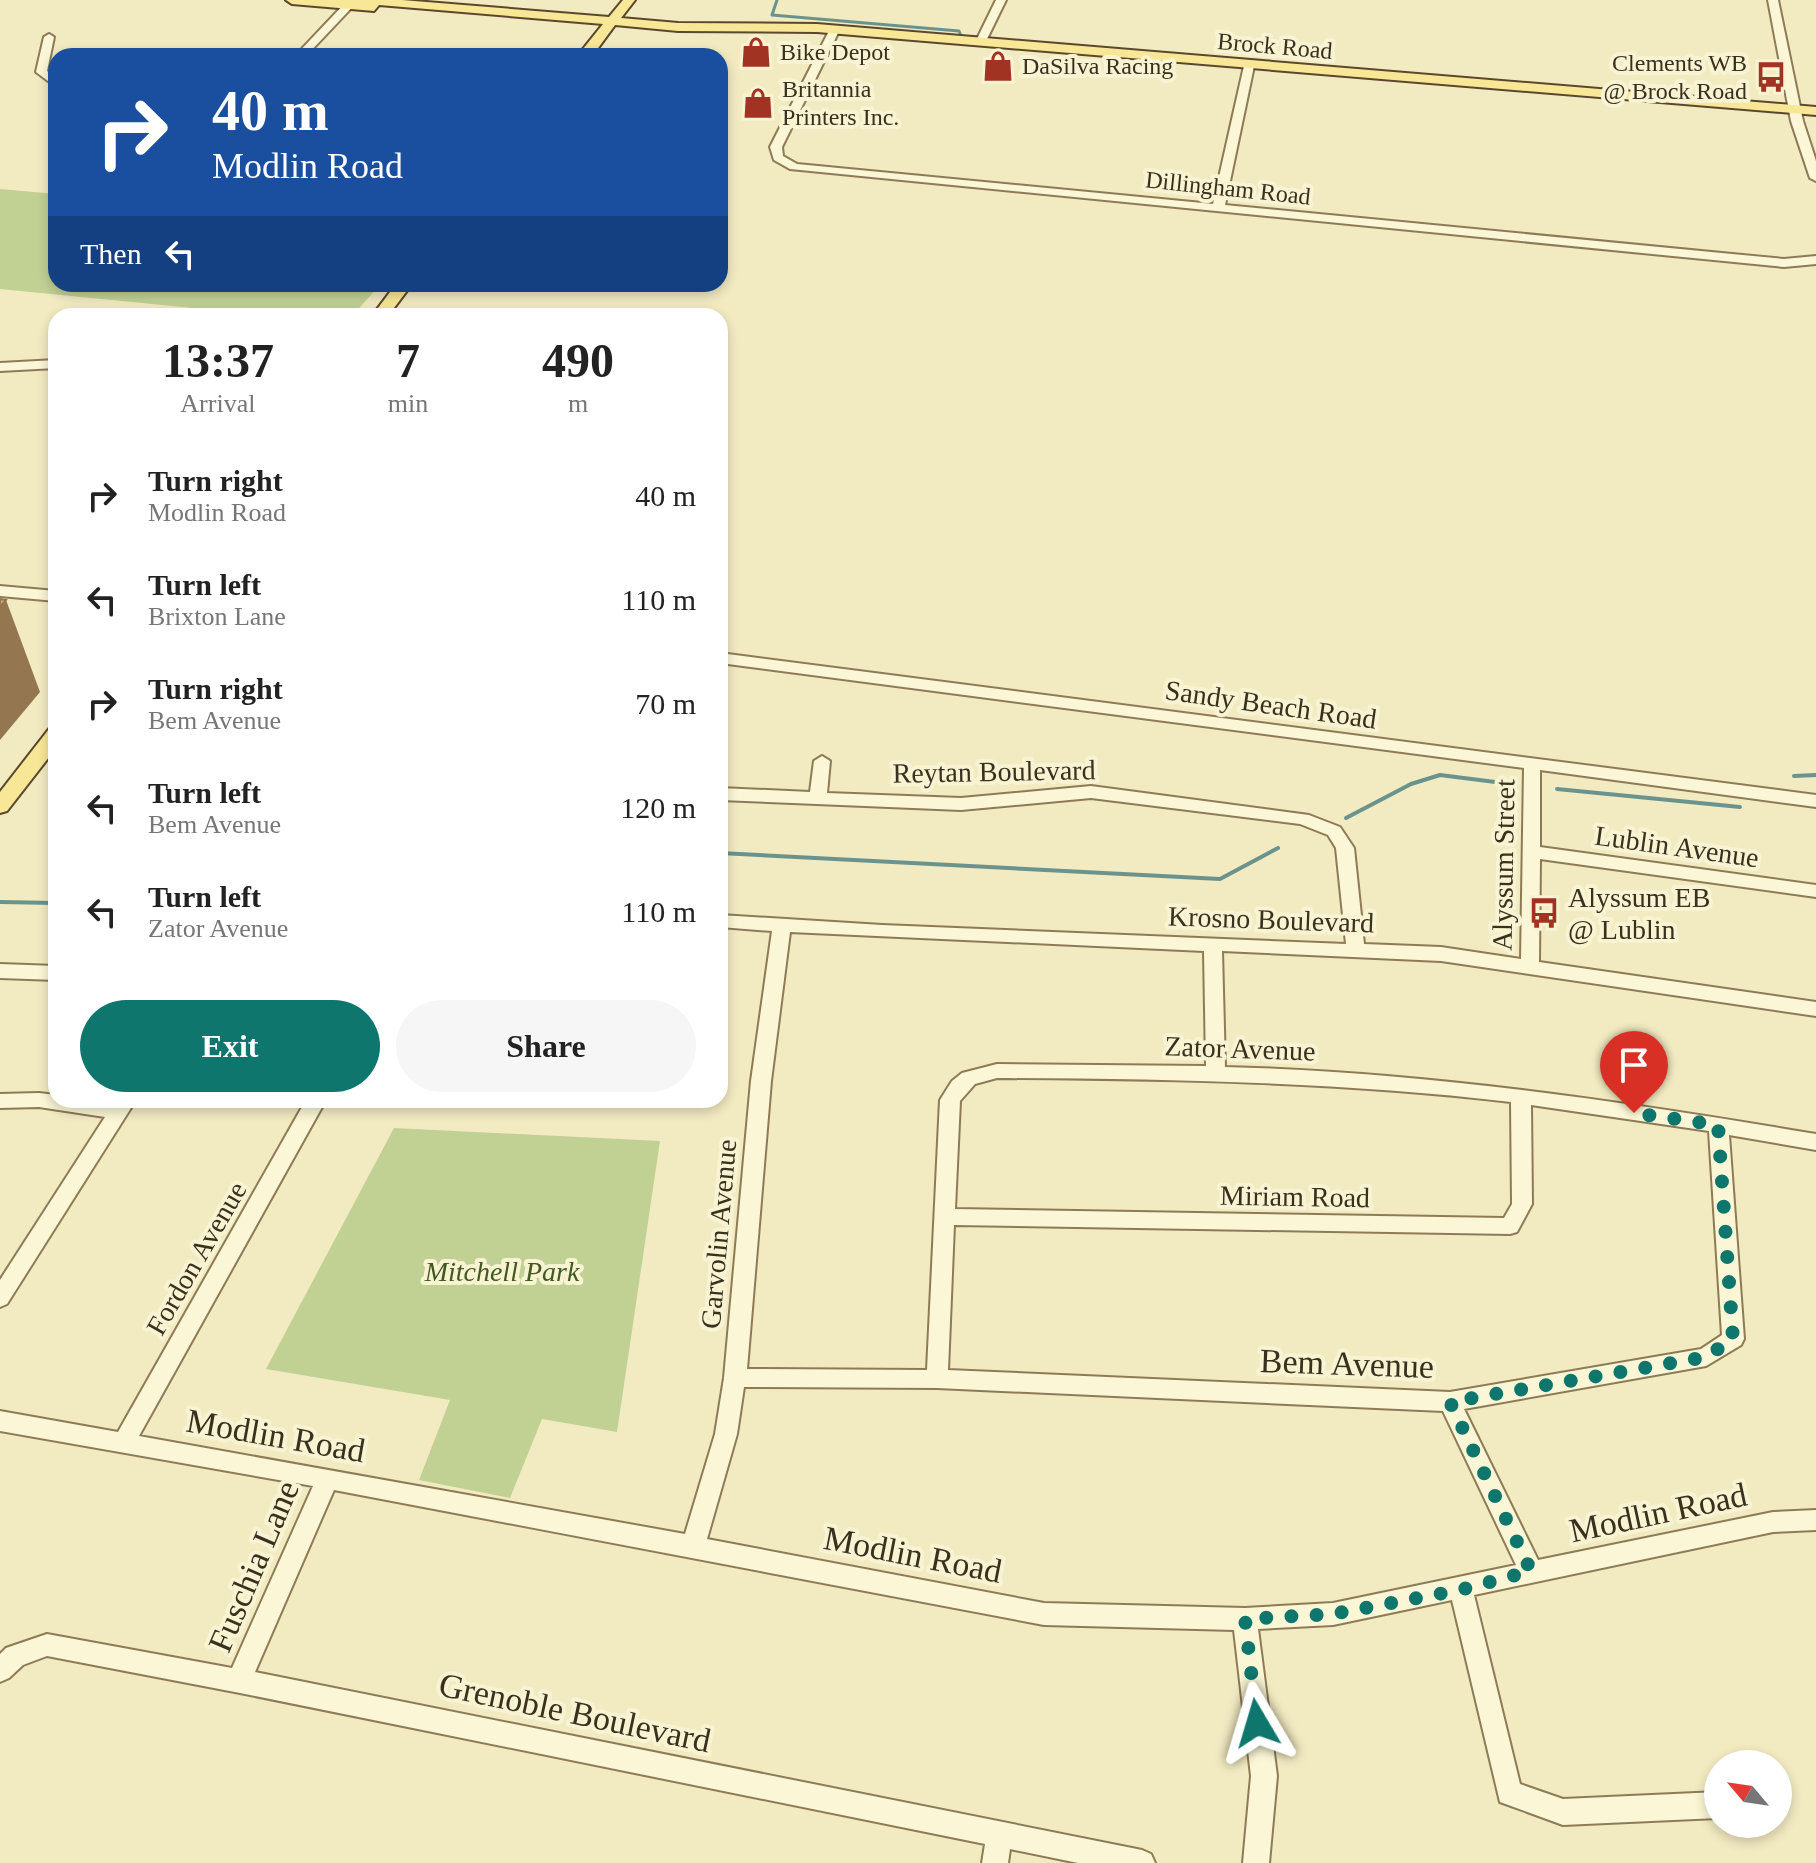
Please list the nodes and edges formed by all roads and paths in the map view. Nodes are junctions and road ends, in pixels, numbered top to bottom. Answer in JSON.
{"nodes":[{"id":1,"x":292,"y":0,"type":"edge"},
{"id":2,"x":1001,"y":0,"type":"edge"},
{"id":3,"x":1773,"y":0,"type":"edge"},
{"id":4,"x":354,"y":2,"type":"edge"},
{"id":5,"x":620,"y":4,"type":"edge"},
{"id":6,"x":537,"y":18,"type":"junction"},
{"id":7,"x":604,"y":24,"type":"junction"},
{"id":8,"x":678,"y":27,"type":"junction"},
{"id":9,"x":648,"y":30,"type":"junction"},
{"id":10,"x":834,"y":31,"type":"junction"},
{"id":11,"x":49,"y":37,"type":"dead end"},
{"id":12,"x":597,"y":41,"type":"junction"},
{"id":13,"x":980,"y":43,"type":"junction"},
{"id":14,"x":308,"y":48,"type":"edge"},
{"id":15,"x":580,"y":48,"type":"edge"},
{"id":16,"x":583,"y":48,"type":"edge"},
{"id":17,"x":591,"y":48,"type":"edge"},
{"id":18,"x":1249,"y":66,"type":"junction"},
{"id":19,"x":48,"y":78,"type":"edge"},
{"id":20,"x":1796,"y":112,"type":"junction"},
{"id":21,"x":1816,"y":114,"type":"edge"},
{"id":22,"x":1816,"y":178,"type":"edge"},
{"id":23,"x":1218,"y":209,"type":"junction"},
{"id":24,"x":1816,"y":260,"type":"edge"},
{"id":25,"x":48,"y":364,"type":"edge"},
{"id":26,"x":0,"y":367,"type":"edge"},
{"id":27,"x":0,"y":591,"type":"edge"},
{"id":28,"x":48,"y":595,"type":"edge"},
{"id":29,"x":728,"y":659,"type":"edge"},
{"id":30,"x":48,"y":744,"type":"edge"},
{"id":31,"x":822,"y":761,"type":"dead end"},
{"id":32,"x":1532,"y":765,"type":"junction"},
{"id":33,"x":728,"y":794,"type":"edge"},
{"id":34,"x":818,"y":797,"type":"junction"},
{"id":35,"x":1816,"y":801,"type":"edge"},
{"id":36,"x":0,"y":806,"type":"edge"},
{"id":37,"x":1530,"y":852,"type":"junction"},
{"id":38,"x":1816,"y":891,"type":"edge"},
{"id":39,"x":728,"y":921,"type":"edge"},
{"id":40,"x":782,"y":924,"type":"junction"},
{"id":41,"x":1213,"y":945,"type":"junction"},
{"id":42,"x":1356,"y":950,"type":"junction"},
{"id":43,"x":1530,"y":966,"type":"junction"},
{"id":44,"x":0,"y":971,"type":"edge"},
{"id":45,"x":48,"y":973,"type":"edge"},
{"id":46,"x":1816,"y":1009,"type":"edge"},
{"id":47,"x":1216,"y":1073,"type":"junction"},
{"id":48,"x":1521,"y":1096,"type":"junction"},
{"id":49,"x":0,"y":1101,"type":"edge"},
{"id":50,"x":48,"y":1101,"type":"edge"},
{"id":51,"x":122,"y":1108,"type":"edge"},
{"id":52,"x":311,"y":1108,"type":"edge"},
{"id":53,"x":1718,"y":1125,"type":"junction"},
{"id":54,"x":1816,"y":1142,"type":"edge"},
{"id":55,"x":946,"y":1217,"type":"junction"},
{"id":56,"x":0,"y":1298,"type":"edge"},
{"id":57,"x":735,"y":1378,"type":"junction"},
{"id":58,"x":937,"y":1379,"type":"junction"},
{"id":59,"x":1450,"y":1402,"type":"junction"},
{"id":60,"x":0,"y":1421,"type":"edge"},
{"id":61,"x":123,"y":1443,"type":"junction"},
{"id":62,"x":327,"y":1479,"type":"junction"},
{"id":63,"x":1816,"y":1520,"type":"edge"},
{"id":64,"x":693,"y":1546,"type":"junction"},
{"id":65,"x":1531,"y":1571,"type":"junction"},
{"id":66,"x":1460,"y":1590,"type":"junction"},
{"id":67,"x":1245,"y":1619,"type":"junction"},
{"id":68,"x":0,"y":1670,"type":"edge"},
{"id":69,"x":240,"y":1681,"type":"junction"},
{"id":70,"x":1704,"y":1806,"type":"edge"},
{"id":71,"x":999,"y":1835,"type":"junction"},
{"id":72,"x":995,"y":1863,"type":"edge"},
{"id":73,"x":1142,"y":1863,"type":"edge"},
{"id":74,"x":1256,"y":1863,"type":"edge"}],
"edges":[{"from":1,"to":4,"type":"main road","name":"Brock Road"},
{"from":2,"to":13,"type":"street"},
{"from":3,"to":20,"type":"street"},
{"from":4,"to":6,"type":"main road","name":"Brock Road"},
{"from":4,"to":14,"type":"street"},
{"from":5,"to":6,"type":"main road"},
{"from":5,"to":7,"type":"main road"},
{"from":5,"to":8,"type":"main road"},
{"from":6,"to":7,"type":"main road","name":"Brock Road"},
{"from":6,"to":15,"type":"main road"},
{"from":7,"to":8,"type":"main road","name":"Brock Road"},
{"from":7,"to":9,"type":"main road","name":"Brock Road"},
{"from":7,"to":12,"type":"main road"},
{"from":7,"to":16,"type":"main road"},
{"from":8,"to":10,"type":"main road","name":"Brock Road"},
{"from":9,"to":10,"type":"main road","name":"Brock Road"},
{"from":9,"to":12,"type":"main road"},
{"from":10,"to":13,"type":"main road","name":"Brock Road"},
{"from":10,"to":23,"type":"street","name":"Dillingham Road"},
{"from":11,"to":19,"type":"street"},
{"from":12,"to":17,"type":"main road"},
{"from":13,"to":18,"type":"main road","name":"Brock Road"},
{"from":18,"to":20,"type":"main road","name":"Brock Road"},
{"from":18,"to":23,"type":"street"},
{"from":20,"to":21,"type":"main road","name":"Brock Road"},
{"from":20,"to":22,"type":"street"},
{"from":23,"to":24,"type":"street","name":"Dillingham Road"},
{"from":25,"to":26,"type":"street"},
{"from":27,"to":28,"type":"street"},
{"from":29,"to":32,"type":"street","name":"Sandy Beach Road"},
{"from":30,"to":36,"type":"main road"},
{"from":31,"to":34,"type":"street"},
{"from":32,"to":35,"type":"street","name":"Sandy Beach Road"},
{"from":32,"to":37,"type":"street","name":"Alyssum Street"},
{"from":33,"to":34,"type":"street","name":"Reytan Boulevard"},
{"from":34,"to":42,"type":"street","name":"Reytan Boulevard"},
{"from":37,"to":38,"type":"street","name":"Lublin Avenue"},
{"from":37,"to":43,"type":"street","name":"Alyssum Street"},
{"from":39,"to":40,"type":"street","name":"Krosno Boulevard"},
{"from":40,"to":41,"type":"street","name":"Krosno Boulevard"},
{"from":40,"to":57,"type":"street","name":"Garvolin Avenue"},
{"from":41,"to":42,"type":"street","name":"Krosno Boulevard"},
{"from":41,"to":47,"type":"street"},
{"from":42,"to":43,"type":"street","name":"Krosno Boulevard"},
{"from":43,"to":46,"type":"street","name":"Krosno Boulevard"},
{"from":44,"to":45,"type":"street"},
{"from":47,"to":48,"type":"street","name":"Zator Avenue"},
{"from":47,"to":55,"type":"street","name":"Zator Avenue"},
{"from":48,"to":53,"type":"street","name":"Zator Avenue"},
{"from":48,"to":55,"type":"street","name":"Miriam Road"},
{"from":49,"to":50,"type":"street"},
{"from":51,"to":56,"type":"street"},
{"from":52,"to":61,"type":"street","name":"Fordon Avenue"},
{"from":53,"to":54,"type":"street","name":"Zator Avenue"},
{"from":53,"to":59,"type":"street","name":"Bem Avenue"},
{"from":55,"to":58,"type":"street","name":"Zator Avenue"},
{"from":57,"to":58,"type":"street","name":"Bem Avenue"},
{"from":57,"to":64,"type":"street","name":"Garvolin Avenue"},
{"from":58,"to":59,"type":"street","name":"Bem Avenue"},
{"from":59,"to":65,"type":"street"},
{"from":60,"to":61,"type":"street","name":"Modlin Road"},
{"from":61,"to":62,"type":"street","name":"Modlin Road"},
{"from":62,"to":64,"type":"street","name":"Modlin Road"},
{"from":62,"to":69,"type":"street","name":"Fuschia Lane"},
{"from":63,"to":65,"type":"street","name":"Modlin Road"},
{"from":64,"to":67,"type":"street","name":"Modlin Road"},
{"from":65,"to":66,"type":"street","name":"Modlin Road"},
{"from":66,"to":67,"type":"street","name":"Modlin Road"},
{"from":66,"to":70,"type":"street"},
{"from":67,"to":74,"type":"street"},
{"from":68,"to":69,"type":"street","name":"Grenoble Boulevard"},
{"from":69,"to":71,"type":"street","name":"Grenoble Boulevard"},
{"from":71,"to":72,"type":"street"},
{"from":71,"to":73,"type":"street","name":"Grenoble Boulevard"}]}
